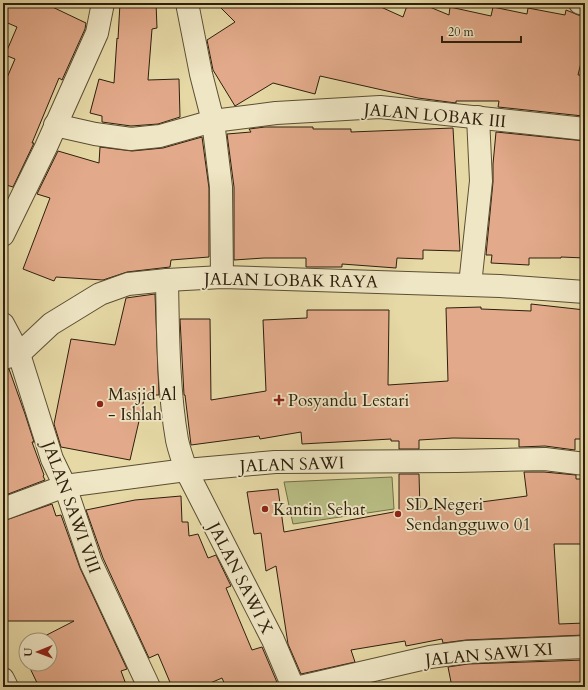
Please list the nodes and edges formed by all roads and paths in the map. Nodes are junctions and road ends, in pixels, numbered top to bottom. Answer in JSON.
{"nodes":[{"id":1,"x":103,"y":3,"type":"edge"},
{"id":2,"x":187,"y":3,"type":"edge"},
{"id":3,"x":580,"y":3,"type":"edge"},
{"id":4,"x":585,"y":4,"type":"edge"},
{"id":5,"x":478,"y":117,"type":"junction"},
{"id":6,"x":213,"y":121,"type":"junction"},
{"id":7,"x":55,"y":125,"type":"junction"},
{"id":8,"x":585,"y":129,"type":"edge"},
{"id":9,"x":3,"y":235,"type":"edge"},
{"id":10,"x":222,"y":277,"type":"junction"},
{"id":11,"x":167,"y":280,"type":"junction"},
{"id":12,"x":470,"y":285,"type":"junction"},
{"id":13,"x":585,"y":292,"type":"edge"},
{"id":14,"x":3,"y":324,"type":"edge"},
{"id":15,"x":11,"y":356,"type":"edge"},
{"id":16,"x":585,"y":464,"type":"edge"},
{"id":17,"x":186,"y":470,"type":"junction"},
{"id":18,"x":65,"y":486,"type":"junction"},
{"id":19,"x":3,"y":509,"type":"edge"},
{"id":20,"x":585,"y":647,"type":"edge"},
{"id":21,"x":3,"y":679,"type":"edge"},
{"id":22,"x":7,"y":687,"type":"edge"},
{"id":23,"x":150,"y":687,"type":"edge"},
{"id":24,"x":293,"y":687,"type":"edge"},
{"id":25,"x":300,"y":687,"type":"edge"}],
"edges":[{"from":1,"to":7,"type":"street"},
{"from":2,"to":6,"type":"street"},
{"from":3,"to":4,"type":"street"},
{"from":5,"to":6,"type":"street","name":"JALAN LOBAK III"},
{"from":5,"to":8,"type":"street","name":"JALAN LOBAK III"},
{"from":5,"to":12,"type":"street"},
{"from":6,"to":7,"type":"street","name":"JALAN LOBAK III"},
{"from":6,"to":10,"type":"street"},
{"from":7,"to":9,"type":"street"},
{"from":10,"to":11,"type":"street","name":"JALAN LOBAK RAYA"},
{"from":10,"to":12,"type":"street","name":"JALAN LOBAK RAYA"},
{"from":11,"to":15,"type":"street","name":"JALAN LOBAK RAYA"},
{"from":11,"to":17,"type":"street","name":"JALAN SAWI X"},
{"from":12,"to":13,"type":"street","name":"JALAN LOBAK RAYA"},
{"from":14,"to":15,"type":"street","name":"JALAN SAWI VIII"},
{"from":15,"to":18,"type":"street","name":"JALAN SAWI VIII"},
{"from":16,"to":17,"type":"street","name":"JALAN SAWI"},
{"from":17,"to":18,"type":"street","name":"JALAN SAWI"},
{"from":17,"to":24,"type":"street","name":"JALAN SAWI X"},
{"from":18,"to":19,"type":"street","name":"JALAN SAWI"},
{"from":18,"to":23,"type":"street","name":"JALAN SAWI VIII"},
{"from":20,"to":25,"type":"street","name":"JALAN SAWI XI"},
{"from":21,"to":22,"type":"street"}]}
